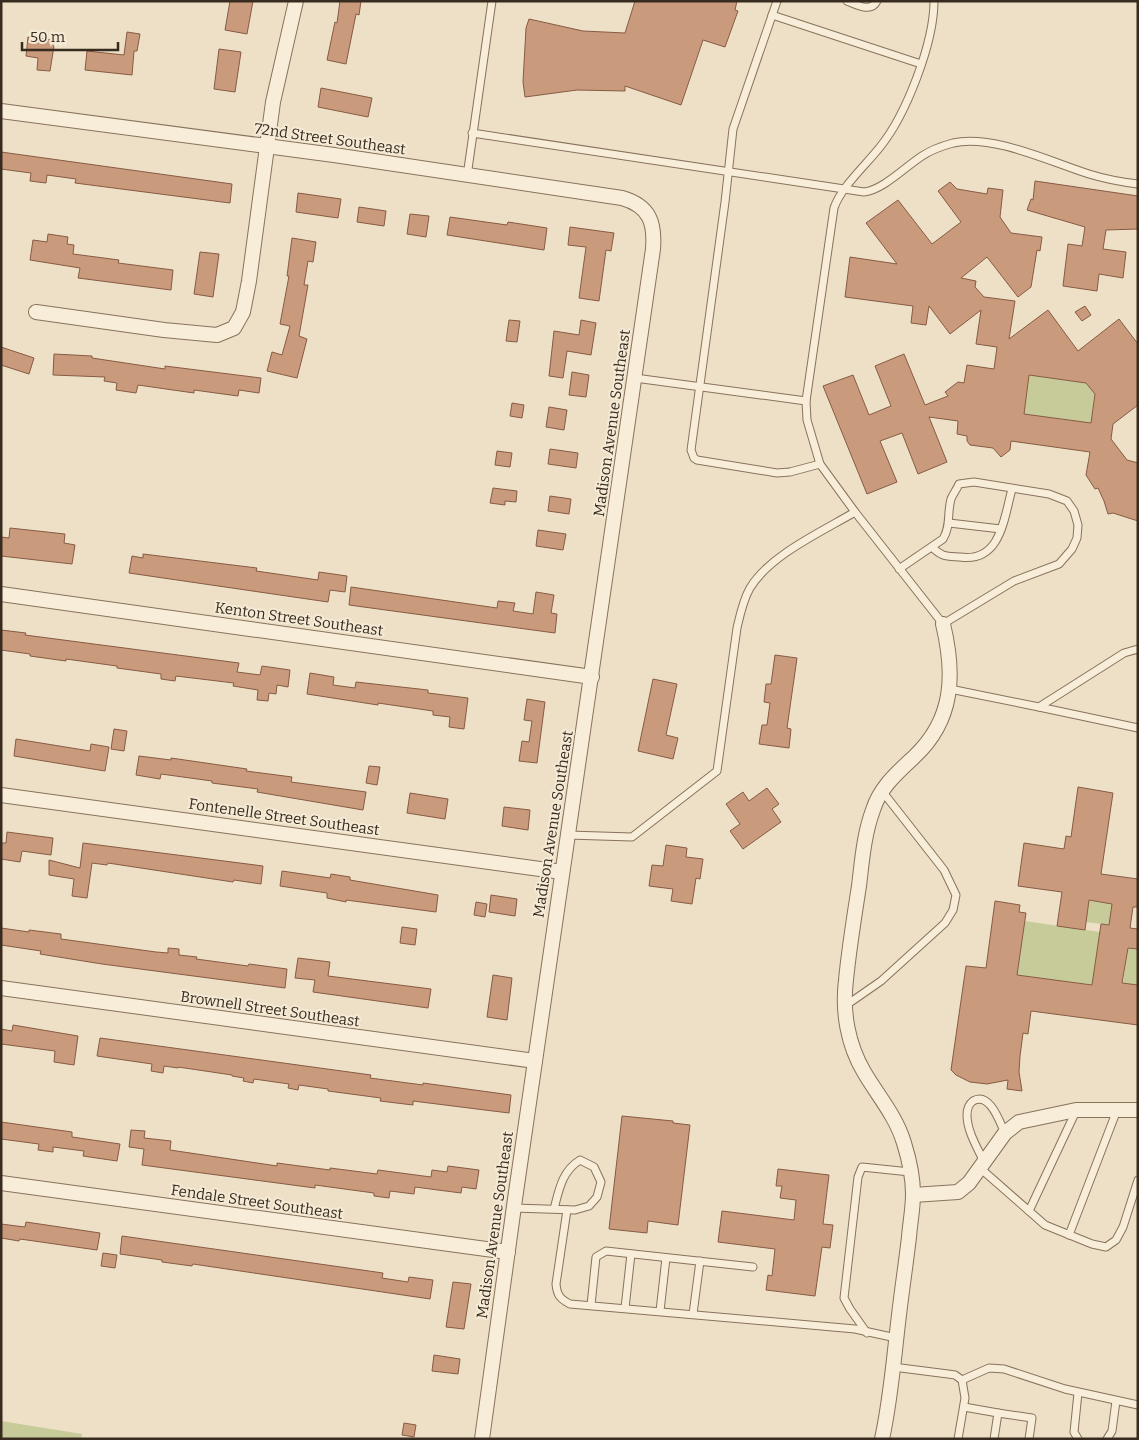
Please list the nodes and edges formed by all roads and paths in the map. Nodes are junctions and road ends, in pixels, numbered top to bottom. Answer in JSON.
{"nodes":[{"id":1,"x":296,"y":1,"type":"edge"},
{"id":2,"x":492,"y":1,"type":"edge"},
{"id":3,"x":777,"y":1,"type":"edge"},
{"id":4,"x":847,"y":1,"type":"edge"},
{"id":5,"x":877,"y":1,"type":"edge"},
{"id":6,"x":934,"y":1,"type":"edge"},
{"id":7,"x":772,"y":15,"type":"junction"},
{"id":8,"x":921,"y":64,"type":"junction"},
{"id":9,"x":1,"y":111,"type":"edge"},
{"id":10,"x":472,"y":133,"type":"junction"},
{"id":11,"x":267,"y":146,"type":"junction"},
{"id":12,"x":727,"y":170,"type":"junction"},
{"id":13,"x":467,"y":176,"type":"junction"},
{"id":14,"x":1138,"y":184,"type":"edge"},
{"id":15,"x":845,"y":189,"type":"junction"},
{"id":16,"x":648,"y":214,"type":"joint"},
{"id":17,"x":36,"y":312,"type":"dead end"},
{"id":18,"x":635,"y":378,"type":"junction"},
{"id":19,"x":699,"y":387,"type":"junction"},
{"id":20,"x":806,"y":401,"type":"junction"},
{"id":21,"x":820,"y":464,"type":"junction"},
{"id":22,"x":1012,"y":488,"type":"junction"},
{"id":23,"x":854,"y":512,"type":"junction"},
{"id":24,"x":948,"y":523,"type":"junction"},
{"id":25,"x":1001,"y":529,"type":"junction"},
{"id":26,"x":932,"y":547,"type":"junction"},
{"id":27,"x":900,"y":569,"type":"junction"},
{"id":28,"x":1,"y":594,"type":"edge"},
{"id":29,"x":943,"y":624,"type":"junction"},
{"id":30,"x":1138,"y":649,"type":"edge"},
{"id":31,"x":592,"y":676,"type":"junction"},
{"id":32,"x":950,"y":690,"type":"junction"},
{"id":33,"x":1039,"y":707,"type":"junction"},
{"id":34,"x":1138,"y":728,"type":"edge"},
{"id":35,"x":882,"y":791,"type":"junction"},
{"id":36,"x":1,"y":795,"type":"edge"},
{"id":37,"x":568,"y":836,"type":"junction"},
{"id":38,"x":562,"y":872,"type":"junction"},
{"id":39,"x":1,"y":988,"type":"edge"},
{"id":40,"x":845,"y":1006,"type":"junction"},
{"id":41,"x":534,"y":1062,"type":"junction"},
{"id":42,"x":1076,"y":1110,"type":"junction"},
{"id":43,"x":1118,"y":1110,"type":"junction"},
{"id":44,"x":1138,"y":1110,"type":"edge"},
{"id":45,"x":1005,"y":1133,"type":"junction"},
{"id":46,"x":982,"y":1165,"type":"junction"},
{"id":47,"x":910,"y":1172,"type":"junction"},
{"id":48,"x":1138,"y":1180,"type":"edge"},
{"id":49,"x":1,"y":1183,"type":"edge"},
{"id":50,"x":913,"y":1195,"type":"junction"},
{"id":51,"x":514,"y":1208,"type":"junction"},
{"id":52,"x":554,"y":1209,"type":"junction"},
{"id":53,"x":567,"y":1210,"type":"junction"},
{"id":54,"x":1029,"y":1211,"type":"junction"},
{"id":55,"x":1069,"y":1235,"type":"junction"},
{"id":56,"x":508,"y":1252,"type":"junction"},
{"id":57,"x":631,"y":1254,"type":"junction"},
{"id":58,"x":666,"y":1258,"type":"junction"},
{"id":59,"x":700,"y":1262,"type":"junction"},
{"id":60,"x":752,"y":1267,"type":"dead end"},
{"id":61,"x":590,"y":1305,"type":"junction"},
{"id":62,"x":625,"y":1308,"type":"junction"},
{"id":63,"x":660,"y":1312,"type":"junction"},
{"id":64,"x":693,"y":1314,"type":"junction"},
{"id":65,"x":867,"y":1333,"type":"junction"},
{"id":66,"x":896,"y":1338,"type":"junction"},
{"id":67,"x":893,"y":1367,"type":"junction"},
{"id":68,"x":962,"y":1380,"type":"junction"},
{"id":69,"x":1078,"y":1393,"type":"junction"},
{"id":70,"x":1116,"y":1401,"type":"junction"},
{"id":71,"x":1138,"y":1405,"type":"edge"},
{"id":72,"x":964,"y":1407,"type":"junction"},
{"id":73,"x":998,"y":1413,"type":"junction"},
{"id":74,"x":482,"y":1439,"type":"edge"},
{"id":75,"x":882,"y":1439,"type":"edge"},
{"id":76,"x":958,"y":1439,"type":"edge"},
{"id":77,"x":994,"y":1439,"type":"edge"},
{"id":78,"x":1029,"y":1439,"type":"edge"},
{"id":79,"x":1078,"y":1439,"type":"edge"},
{"id":80,"x":1107,"y":1439,"type":"edge"}],
"edges":[{"from":1,"to":11,"type":"street"},
{"from":2,"to":10,"type":"lane"},
{"from":3,"to":7,"type":"lane"},
{"from":4,"to":5,"type":"lane"},
{"from":6,"to":8,"type":"lane"},
{"from":7,"to":8,"type":"lane"},
{"from":7,"to":12,"type":"lane"},
{"from":8,"to":15,"type":"lane"},
{"from":9,"to":11,"type":"street","name":"72nd Street Southeast"},
{"from":10,"to":12,"type":"lane"},
{"from":10,"to":13,"type":"lane"},
{"from":11,"to":13,"type":"street","name":"72nd Street Southeast"},
{"from":11,"to":17,"type":"street"},
{"from":12,"to":15,"type":"lane"},
{"from":12,"to":19,"type":"lane"},
{"from":13,"to":16,"type":"street","name":"72nd Street Southeast"},
{"from":14,"to":15,"type":"lane"},
{"from":15,"to":20,"type":"lane"},
{"from":16,"to":18,"type":"street","name":"Madison Avenue Southeast"},
{"from":18,"to":19,"type":"lane"},
{"from":18,"to":31,"type":"street","name":"Madison Avenue Southeast"},
{"from":19,"to":20,"type":"lane"},
{"from":19,"to":21,"type":"lane"},
{"from":20,"to":21,"type":"lane"},
{"from":21,"to":23,"type":"lane"},
{"from":22,"to":24,"type":"lane"},
{"from":22,"to":25,"type":"lane"},
{"from":22,"to":29,"type":"lane"},
{"from":23,"to":27,"type":"lane"},
{"from":23,"to":37,"type":"lane"},
{"from":24,"to":25,"type":"lane"},
{"from":24,"to":26,"type":"lane"},
{"from":25,"to":26,"type":"lane"},
{"from":26,"to":27,"type":"lane"},
{"from":27,"to":29,"type":"lane"},
{"from":28,"to":31,"type":"street","name":"Kenton Street Southeast"},
{"from":29,"to":32,"type":"street"},
{"from":30,"to":33,"type":"lane"},
{"from":31,"to":37,"type":"street","name":"Madison Avenue Southeast"},
{"from":32,"to":33,"type":"lane"},
{"from":32,"to":35,"type":"street"},
{"from":33,"to":34,"type":"lane"},
{"from":35,"to":40,"type":"street"},
{"from":35,"to":40,"type":"lane"},
{"from":36,"to":38,"type":"street","name":"Fontenelle Street Southeast"},
{"from":37,"to":38,"type":"street","name":"Madison Avenue Southeast"},
{"from":38,"to":41,"type":"street","name":"Madison Avenue Southeast"},
{"from":39,"to":41,"type":"street","name":"Brownell Street Southeast"},
{"from":40,"to":47,"type":"street"},
{"from":41,"to":51,"type":"street","name":"Madison Avenue Southeast"},
{"from":42,"to":43,"type":"street"},
{"from":42,"to":45,"type":"street"},
{"from":42,"to":54,"type":"lane"},
{"from":43,"to":44,"type":"street"},
{"from":43,"to":55,"type":"lane"},
{"from":45,"to":46,"type":"street"},
{"from":45,"to":46,"type":"lane"},
{"from":46,"to":50,"type":"street"},
{"from":46,"to":54,"type":"lane"},
{"from":47,"to":50,"type":"street"},
{"from":47,"to":65,"type":"lane"},
{"from":48,"to":55,"type":"lane"},
{"from":49,"to":56,"type":"street","name":"Fendale Street Southeast"},
{"from":50,"to":66,"type":"street"},
{"from":51,"to":52,"type":"lane"},
{"from":51,"to":56,"type":"street","name":"Madison Avenue Southeast"},
{"from":52,"to":53,"type":"lane"},
{"from":52,"to":53,"type":"lane"},
{"from":53,"to":61,"type":"lane"},
{"from":54,"to":55,"type":"lane"},
{"from":56,"to":74,"type":"street","name":"Madison Avenue Southeast"},
{"from":57,"to":58,"type":"lane"},
{"from":57,"to":61,"type":"lane"},
{"from":57,"to":62,"type":"lane"},
{"from":58,"to":59,"type":"lane"},
{"from":58,"to":63,"type":"lane"},
{"from":59,"to":60,"type":"lane"},
{"from":59,"to":64,"type":"lane"},
{"from":61,"to":62,"type":"lane"},
{"from":62,"to":63,"type":"lane"},
{"from":63,"to":64,"type":"lane"},
{"from":64,"to":65,"type":"lane"},
{"from":65,"to":66,"type":"lane"},
{"from":66,"to":67,"type":"street"},
{"from":67,"to":68,"type":"lane"},
{"from":67,"to":75,"type":"street"},
{"from":68,"to":69,"type":"lane"},
{"from":68,"to":72,"type":"lane"},
{"from":69,"to":70,"type":"lane"},
{"from":69,"to":79,"type":"lane"},
{"from":70,"to":71,"type":"lane"},
{"from":70,"to":80,"type":"lane"},
{"from":72,"to":73,"type":"lane"},
{"from":72,"to":76,"type":"lane"},
{"from":73,"to":77,"type":"lane"},
{"from":73,"to":78,"type":"lane"}]}
